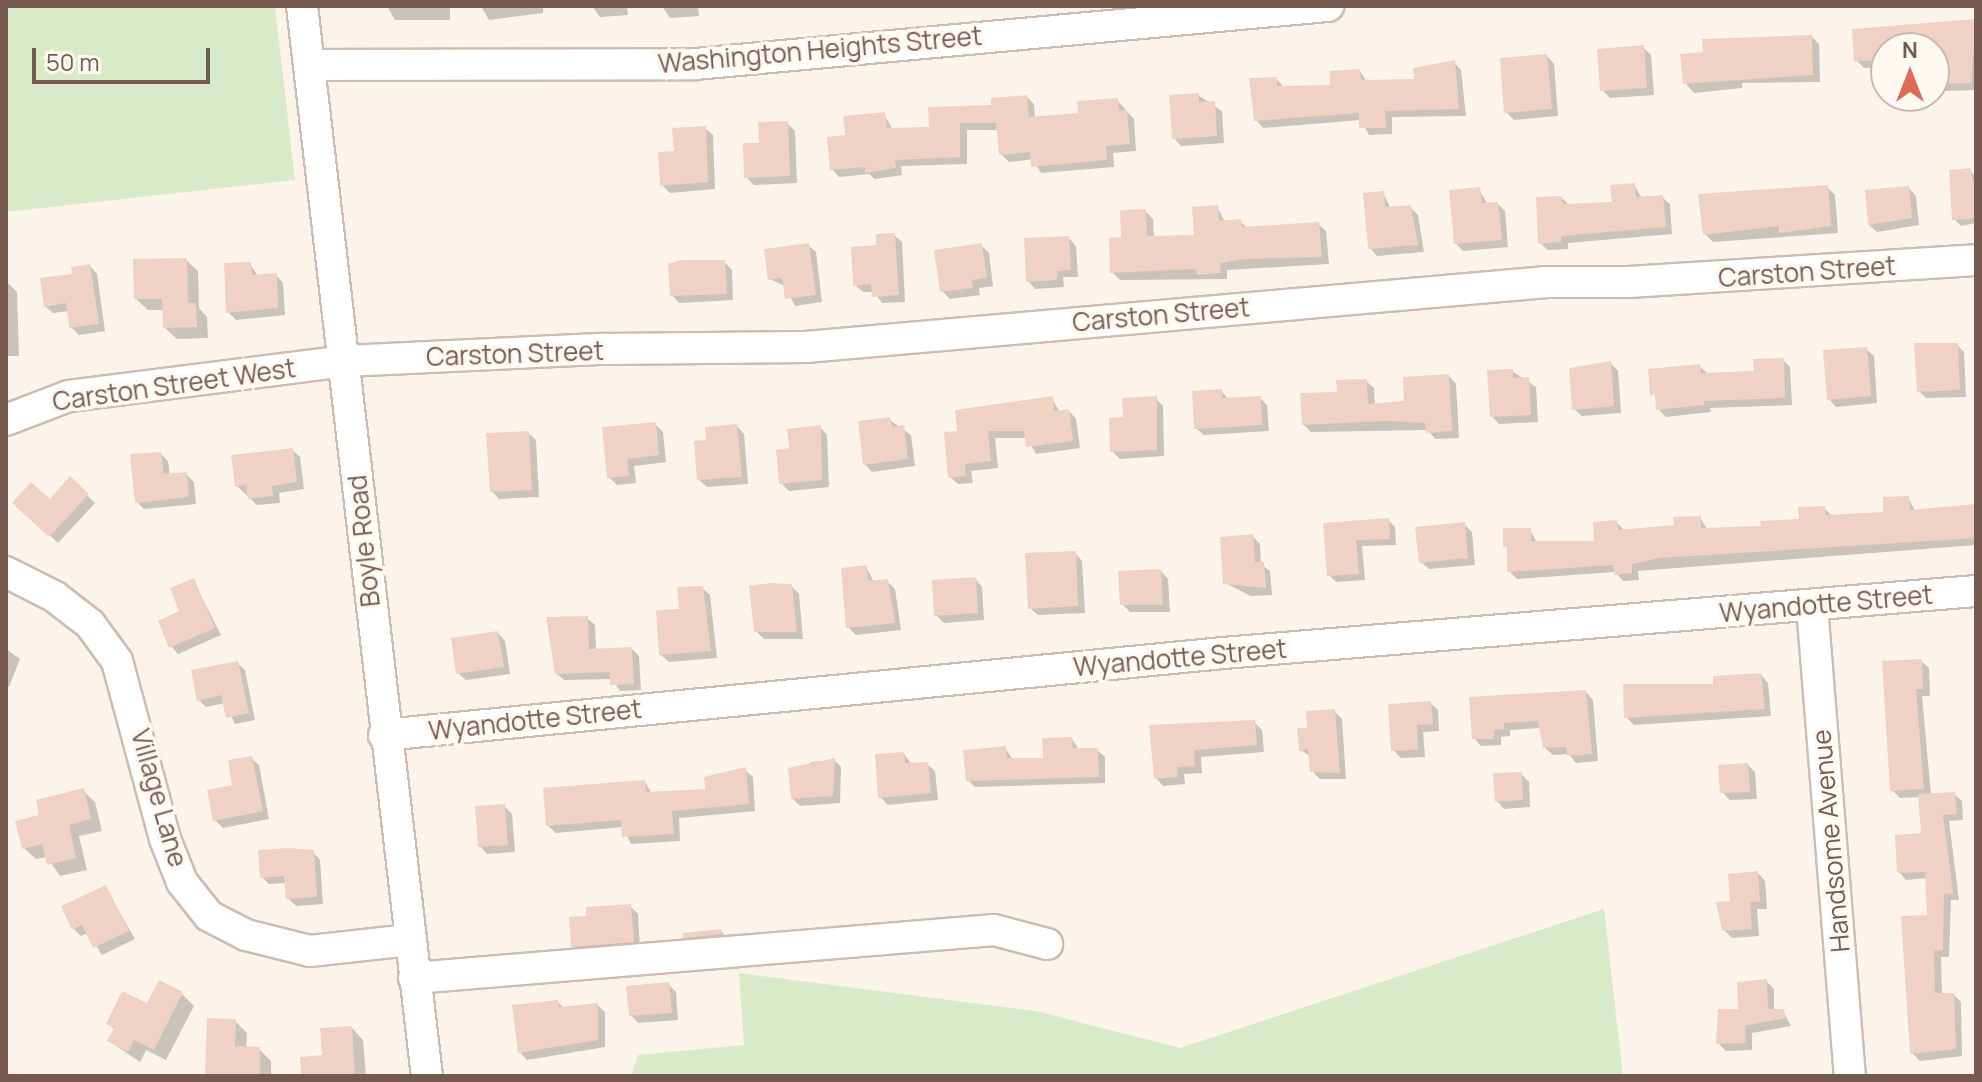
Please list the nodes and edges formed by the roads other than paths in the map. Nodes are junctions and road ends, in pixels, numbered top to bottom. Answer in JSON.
{"nodes":[{"id":1,"x":302,"y":6,"type":"edge"},
{"id":2,"x":1328,"y":6,"type":"edge"},
{"id":3,"x":311,"y":65,"type":"junction"},
{"id":4,"x":1976,"y":260,"type":"edge"},
{"id":5,"x":345,"y":361,"type":"junction"},
{"id":6,"x":6,"y":420,"type":"edge"},
{"id":7,"x":6,"y":572,"type":"edge"},
{"id":8,"x":1976,"y":591,"type":"edge"},
{"id":9,"x":1812,"y":606,"type":"junction"},
{"id":10,"x":384,"y":735,"type":"junction"},
{"id":11,"x":409,"y":940,"type":"junction"},
{"id":12,"x":1047,"y":944,"type":"dead end"},
{"id":13,"x":414,"y":978,"type":"junction"},
{"id":14,"x":427,"y":1076,"type":"edge"},
{"id":15,"x":1850,"y":1076,"type":"edge"}],
"edges":[{"from":1,"to":3,"type":"street","name":"Boyle Road"},
{"from":2,"to":3,"type":"street","name":"Washington Heights Street"},
{"from":3,"to":5,"type":"street","name":"Boyle Road"},
{"from":4,"to":5,"type":"street","name":"Carston Street"},
{"from":5,"to":6,"type":"street","name":"Carston Street West"},
{"from":5,"to":10,"type":"street","name":"Boyle Road"},
{"from":7,"to":11,"type":"street","name":"Village Lane"},
{"from":8,"to":9,"type":"street","name":"Wyandotte Street"},
{"from":9,"to":10,"type":"street","name":"Wyandotte Street"},
{"from":9,"to":15,"type":"street","name":"Handsome Avenue"},
{"from":10,"to":11,"type":"street","name":"Boyle Road"},
{"from":11,"to":13,"type":"street","name":"Boyle Road"},
{"from":12,"to":13,"type":"street"},
{"from":13,"to":14,"type":"street","name":"Boyle Road"}]}
